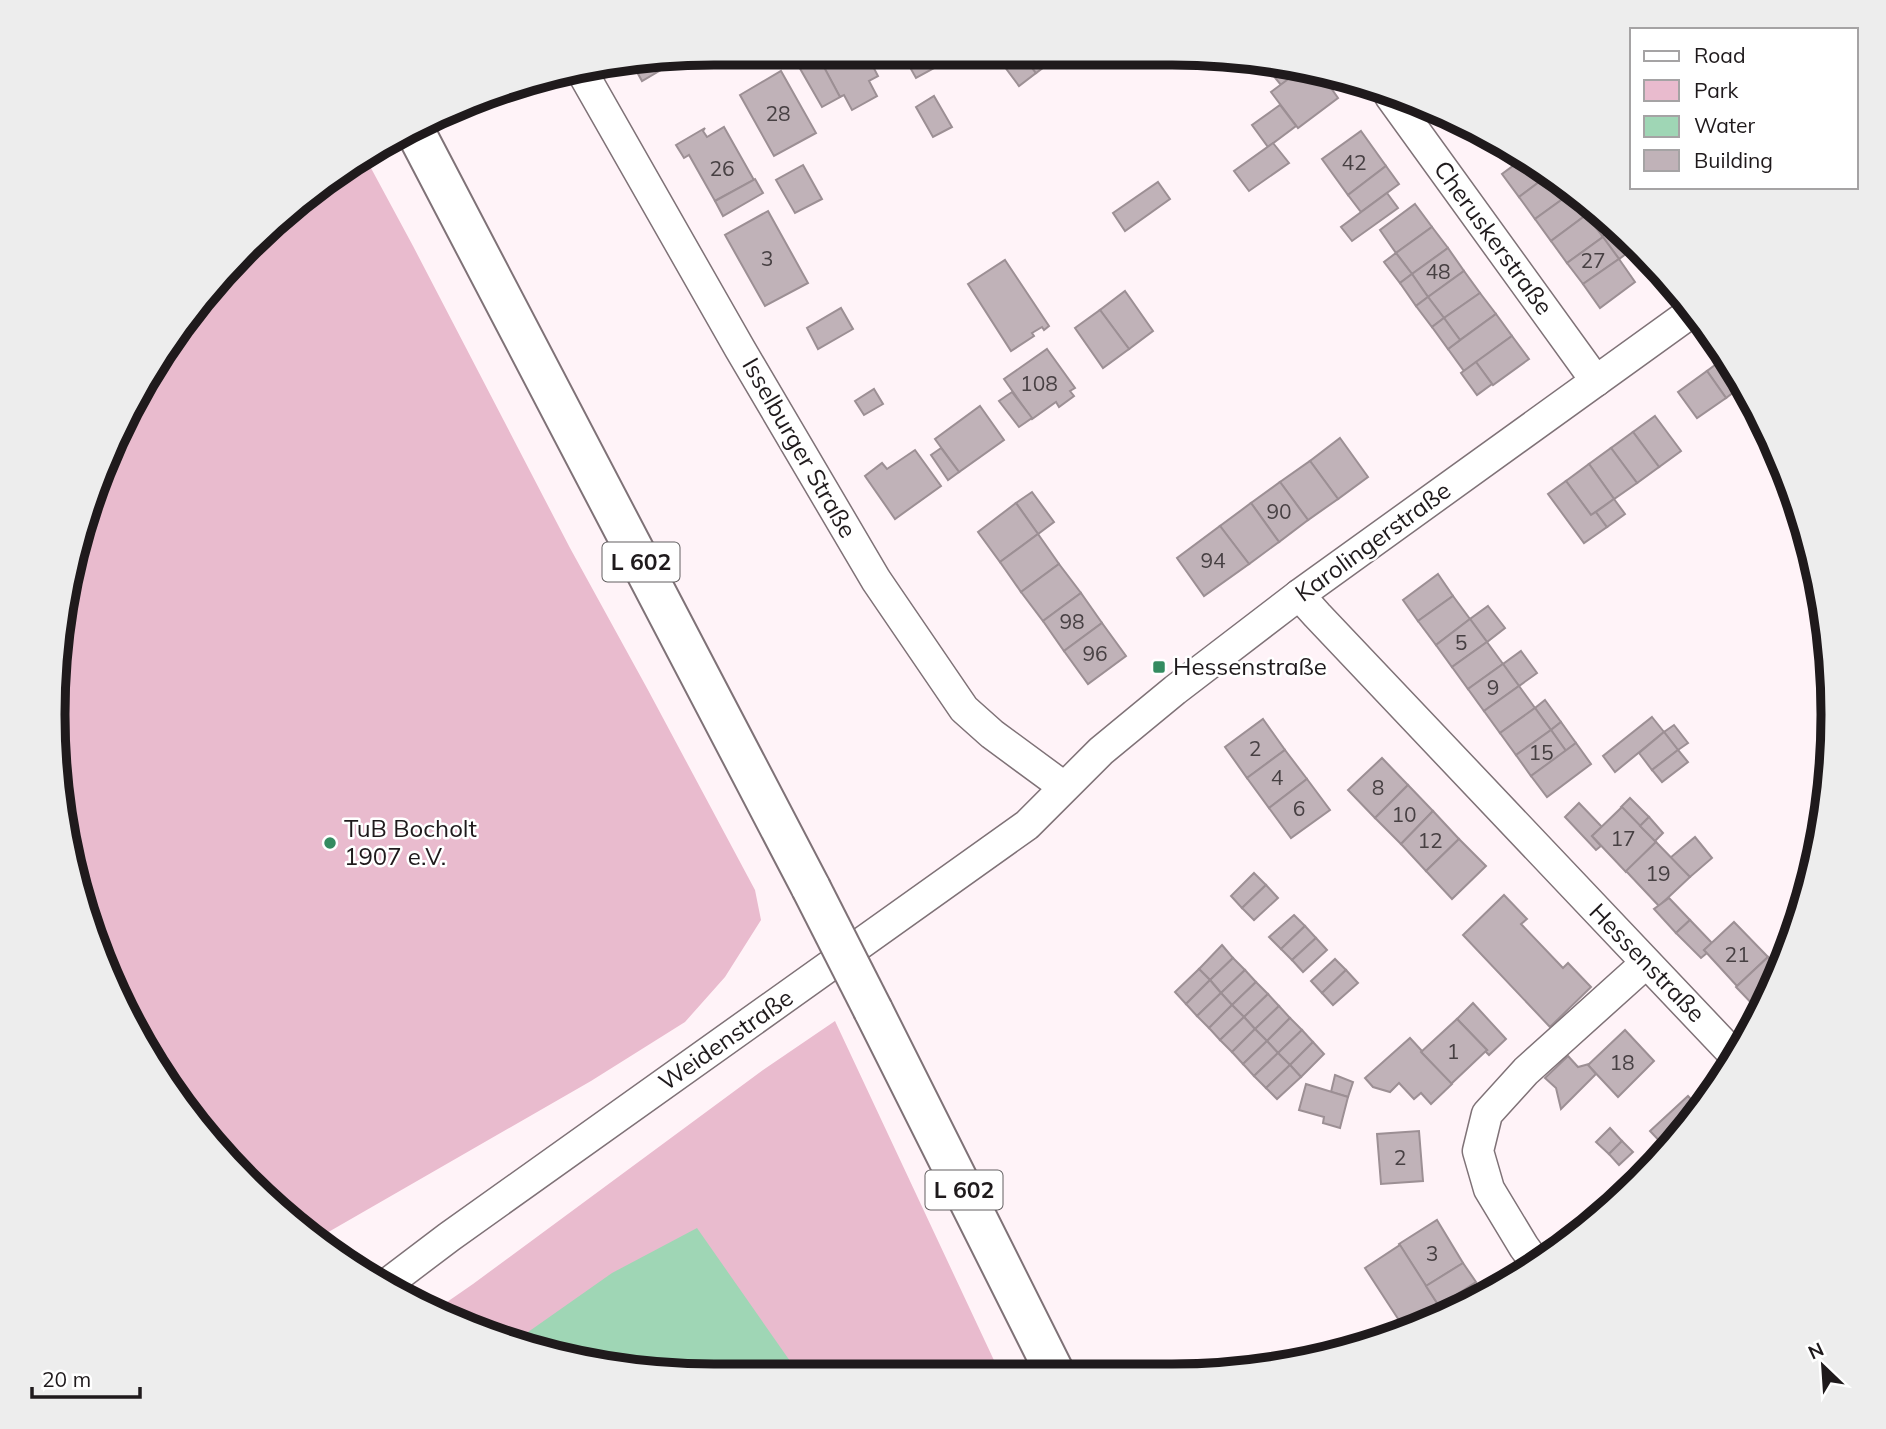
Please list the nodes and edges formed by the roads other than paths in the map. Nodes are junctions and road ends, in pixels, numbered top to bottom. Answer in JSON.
{"nodes":[{"id":1,"x":584,"y":78,"type":"edge"},
{"id":2,"x":1397,"y":105,"type":"edge"},
{"id":3,"x":418,"y":137,"type":"edge"},
{"id":4,"x":1685,"y":317,"type":"edge"},
{"id":5,"x":1596,"y":380,"type":"junction"},
{"id":6,"x":1299,"y":595,"type":"junction"},
{"id":7,"x":1064,"y":788,"type":"junction"},
{"id":8,"x":1646,"y":963,"type":"junction"},
{"id":9,"x":1728,"y":1048,"type":"edge"},
{"id":10,"x":1531,"y":1256,"type":"edge"},
{"id":11,"x":394,"y":1279,"type":"edge"},
{"id":12,"x":1050,"y":1364,"type":"edge"}],
"edges":[{"from":1,"to":7,"type":"street","name":"Isselburger Straße"},
{"from":2,"to":5,"type":"street","name":"Cheruskerstraße"},
{"from":3,"to":12,"type":"main road","number":"L 602","bridge":true},
{"from":4,"to":5,"type":"street","name":"Karolingerstraße"},
{"from":5,"to":6,"type":"street","name":"Karolingerstraße"},
{"from":6,"to":7,"type":"street","name":"Karolingerstraße"},
{"from":6,"to":8,"type":"street","name":"Hessenstraße"},
{"from":7,"to":11,"type":"street","name":"Weidenstraße"},
{"from":8,"to":9,"type":"street","name":"Hessenstraße"},
{"from":8,"to":10,"type":"street"}]}
